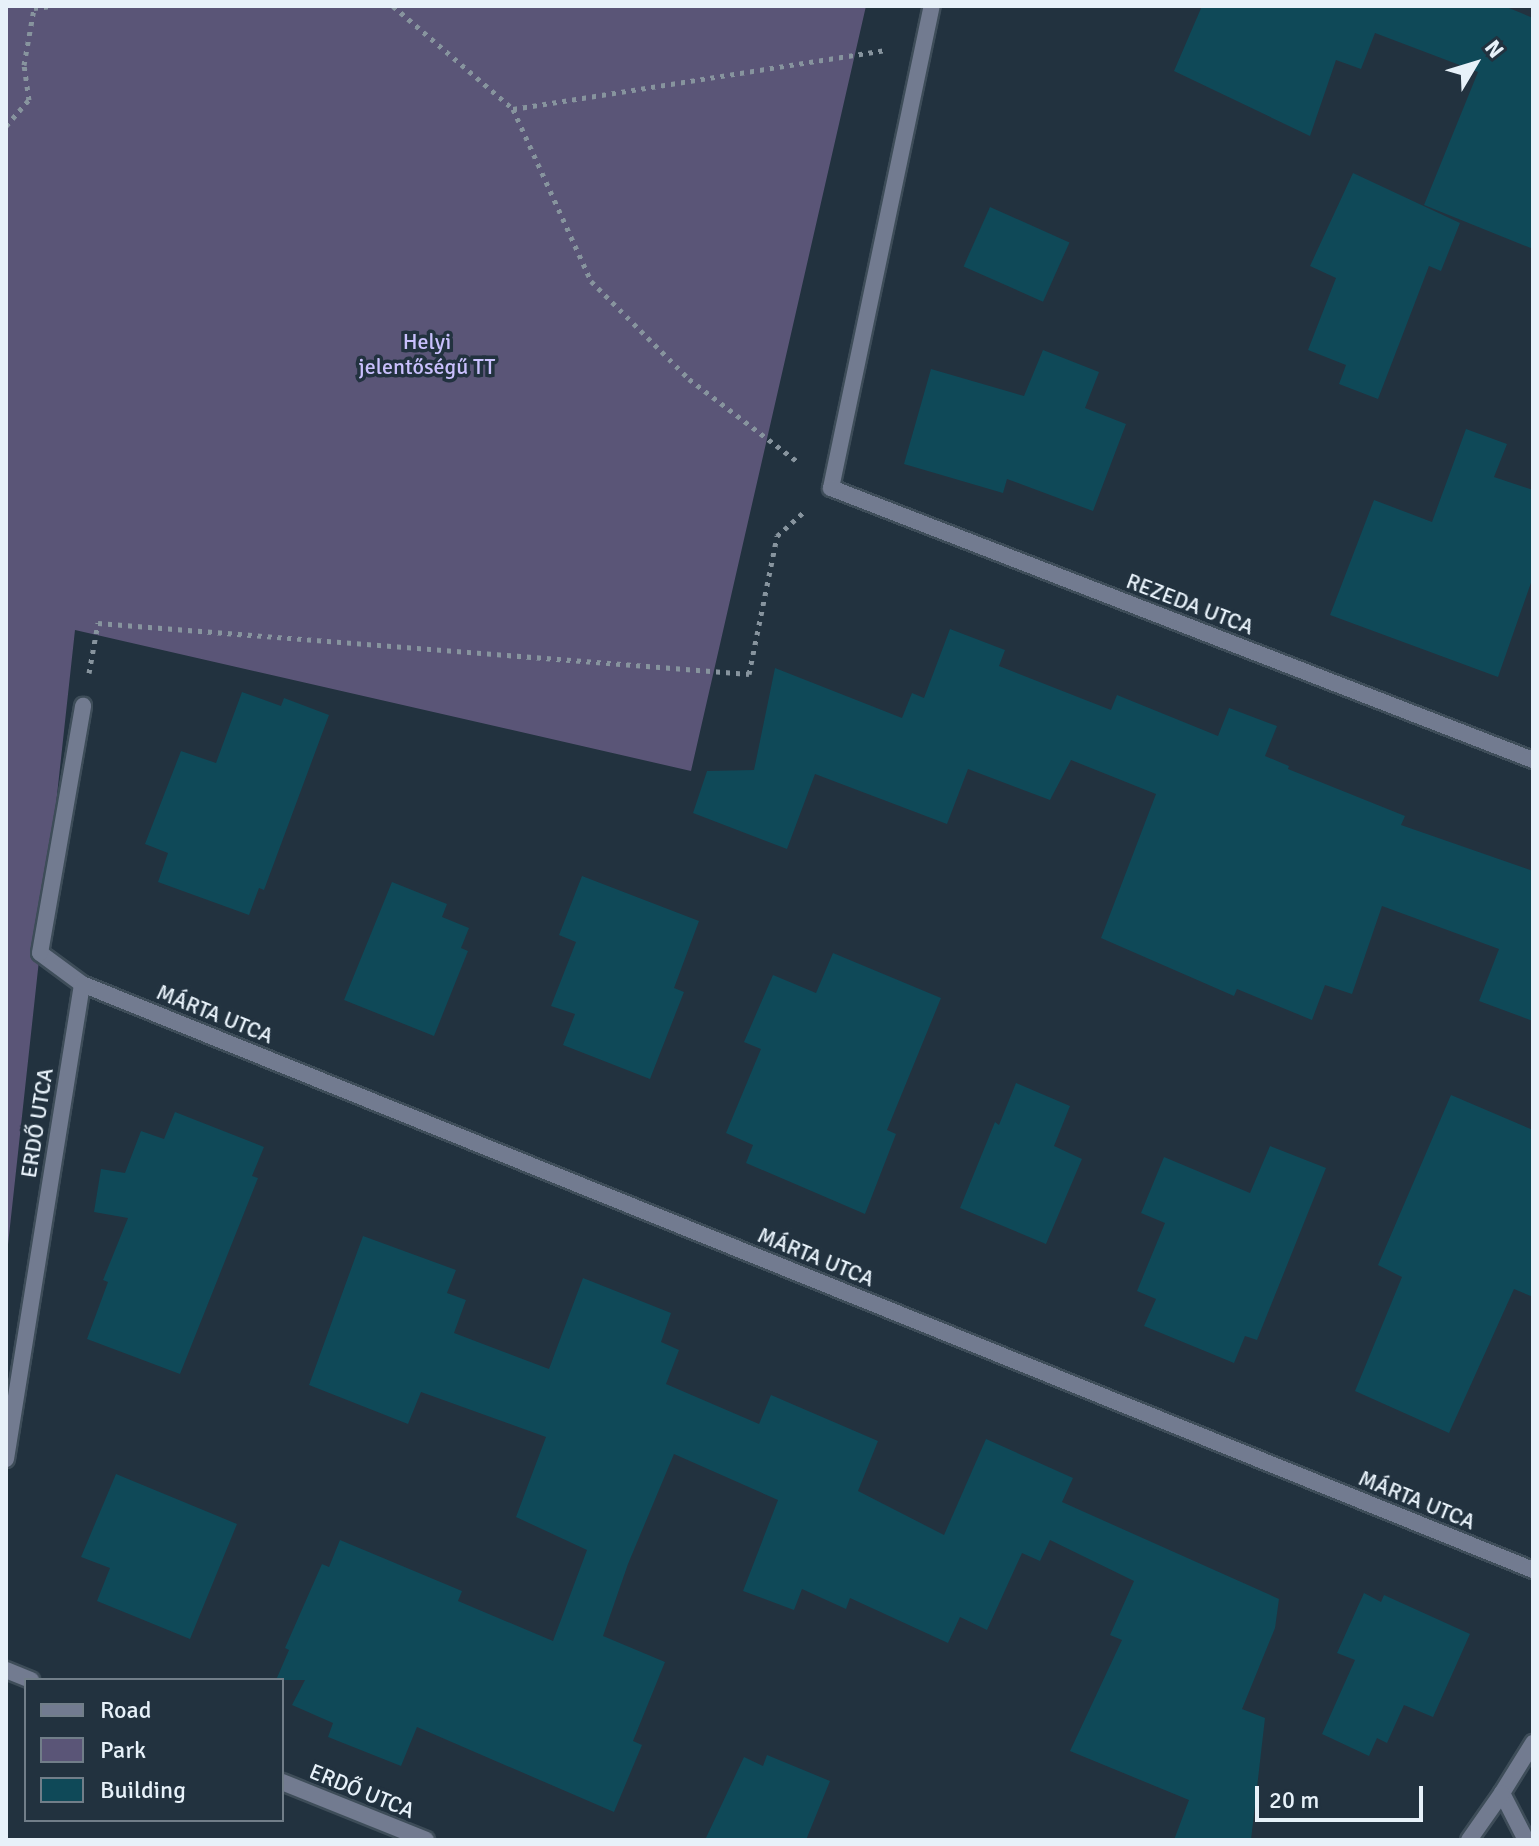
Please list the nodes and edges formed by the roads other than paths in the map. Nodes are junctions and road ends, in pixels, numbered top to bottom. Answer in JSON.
{"nodes":[{"id":1,"x":932,"y":6,"type":"edge"},
{"id":2,"x":83,"y":706,"type":"road end"},
{"id":3,"x":1533,"y":760,"type":"edge"},
{"id":4,"x":82,"y":984,"type":"junction"},
{"id":5,"x":6,"y":1459,"type":"edge"},
{"id":6,"x":1533,"y":1570,"type":"edge"},
{"id":7,"x":6,"y":1670,"type":"edge"},
{"id":8,"x":26,"y":1678,"type":"edge"},
{"id":9,"x":1533,"y":1743,"type":"edge"},
{"id":10,"x":284,"y":1783,"type":"edge"},
{"id":11,"x":1502,"y":1793,"type":"junction"},
{"id":12,"x":426,"y":1840,"type":"edge"},
{"id":13,"x":1469,"y":1840,"type":"edge"},
{"id":14,"x":1526,"y":1840,"type":"edge"}],
"edges":[{"from":1,"to":3,"type":"street","name":"REZEDA UTCA"},
{"from":2,"to":4,"type":"street","name":"MÁRTA UTCA"},
{"from":4,"to":5,"type":"street","name":"ERDŐ UTCA"},
{"from":4,"to":6,"type":"street","name":"MÁRTA UTCA"},
{"from":7,"to":8,"type":"street"},
{"from":9,"to":11,"type":"street"},
{"from":10,"to":12,"type":"street","name":"ERDŐ UTCA"},
{"from":11,"to":13,"type":"street"},
{"from":11,"to":14,"type":"street"}]}
